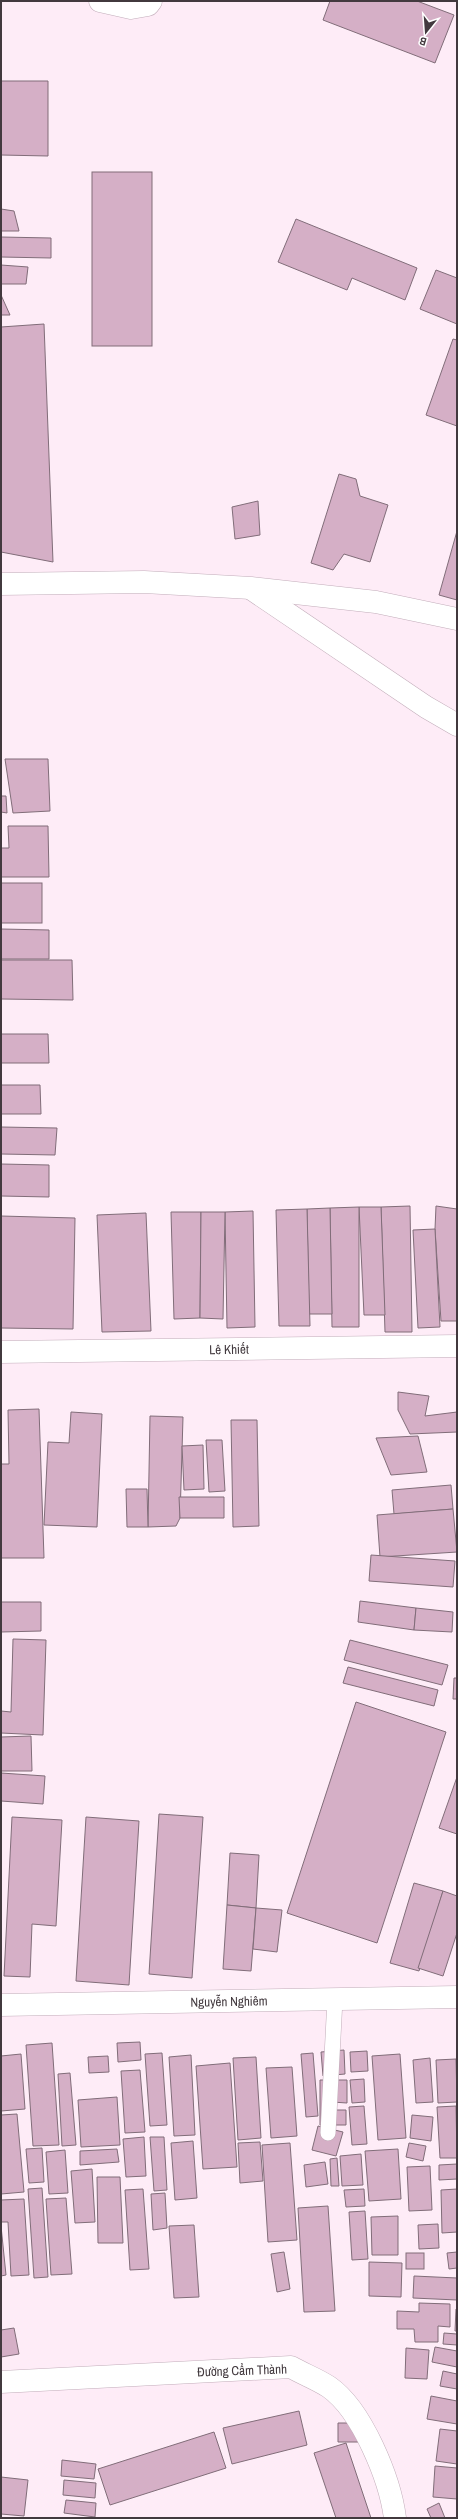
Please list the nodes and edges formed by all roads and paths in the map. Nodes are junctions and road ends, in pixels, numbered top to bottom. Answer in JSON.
{"nodes":[{"id":1,"x":100,"y":1,"type":"edge"},
{"id":2,"x":151,"y":1,"type":"edge"},
{"id":3,"x":1,"y":584,"type":"edge"},
{"id":4,"x":251,"y":588,"type":"junction"},
{"id":5,"x":457,"y":619,"type":"edge"},
{"id":6,"x":457,"y":725,"type":"edge"},
{"id":7,"x":457,"y":1346,"type":"edge"},
{"id":8,"x":1,"y":1352,"type":"edge"},
{"id":9,"x":457,"y":1996,"type":"edge"},
{"id":10,"x":335,"y":1999,"type":"junction"},
{"id":11,"x":1,"y":2005,"type":"edge"},
{"id":12,"x":328,"y":2132,"type":"dead end"},
{"id":13,"x":1,"y":2382,"type":"edge"},
{"id":14,"x":395,"y":2518,"type":"edge"}],
"edges":[{"from":1,"to":2,"type":"street"},
{"from":3,"to":4,"type":"street"},
{"from":4,"to":5,"type":"street"},
{"from":4,"to":6,"type":"street"},
{"from":7,"to":8,"type":"street","name":"Lê Khiết"},
{"from":9,"to":10,"type":"street","name":"Nguyễn Nghiêm"},
{"from":10,"to":11,"type":"street","name":"Nguyễn Nghiêm"},
{"from":10,"to":12,"type":"lane"},
{"from":13,"to":14,"type":"street","name":"Đường Cẩm Thành"}]}
